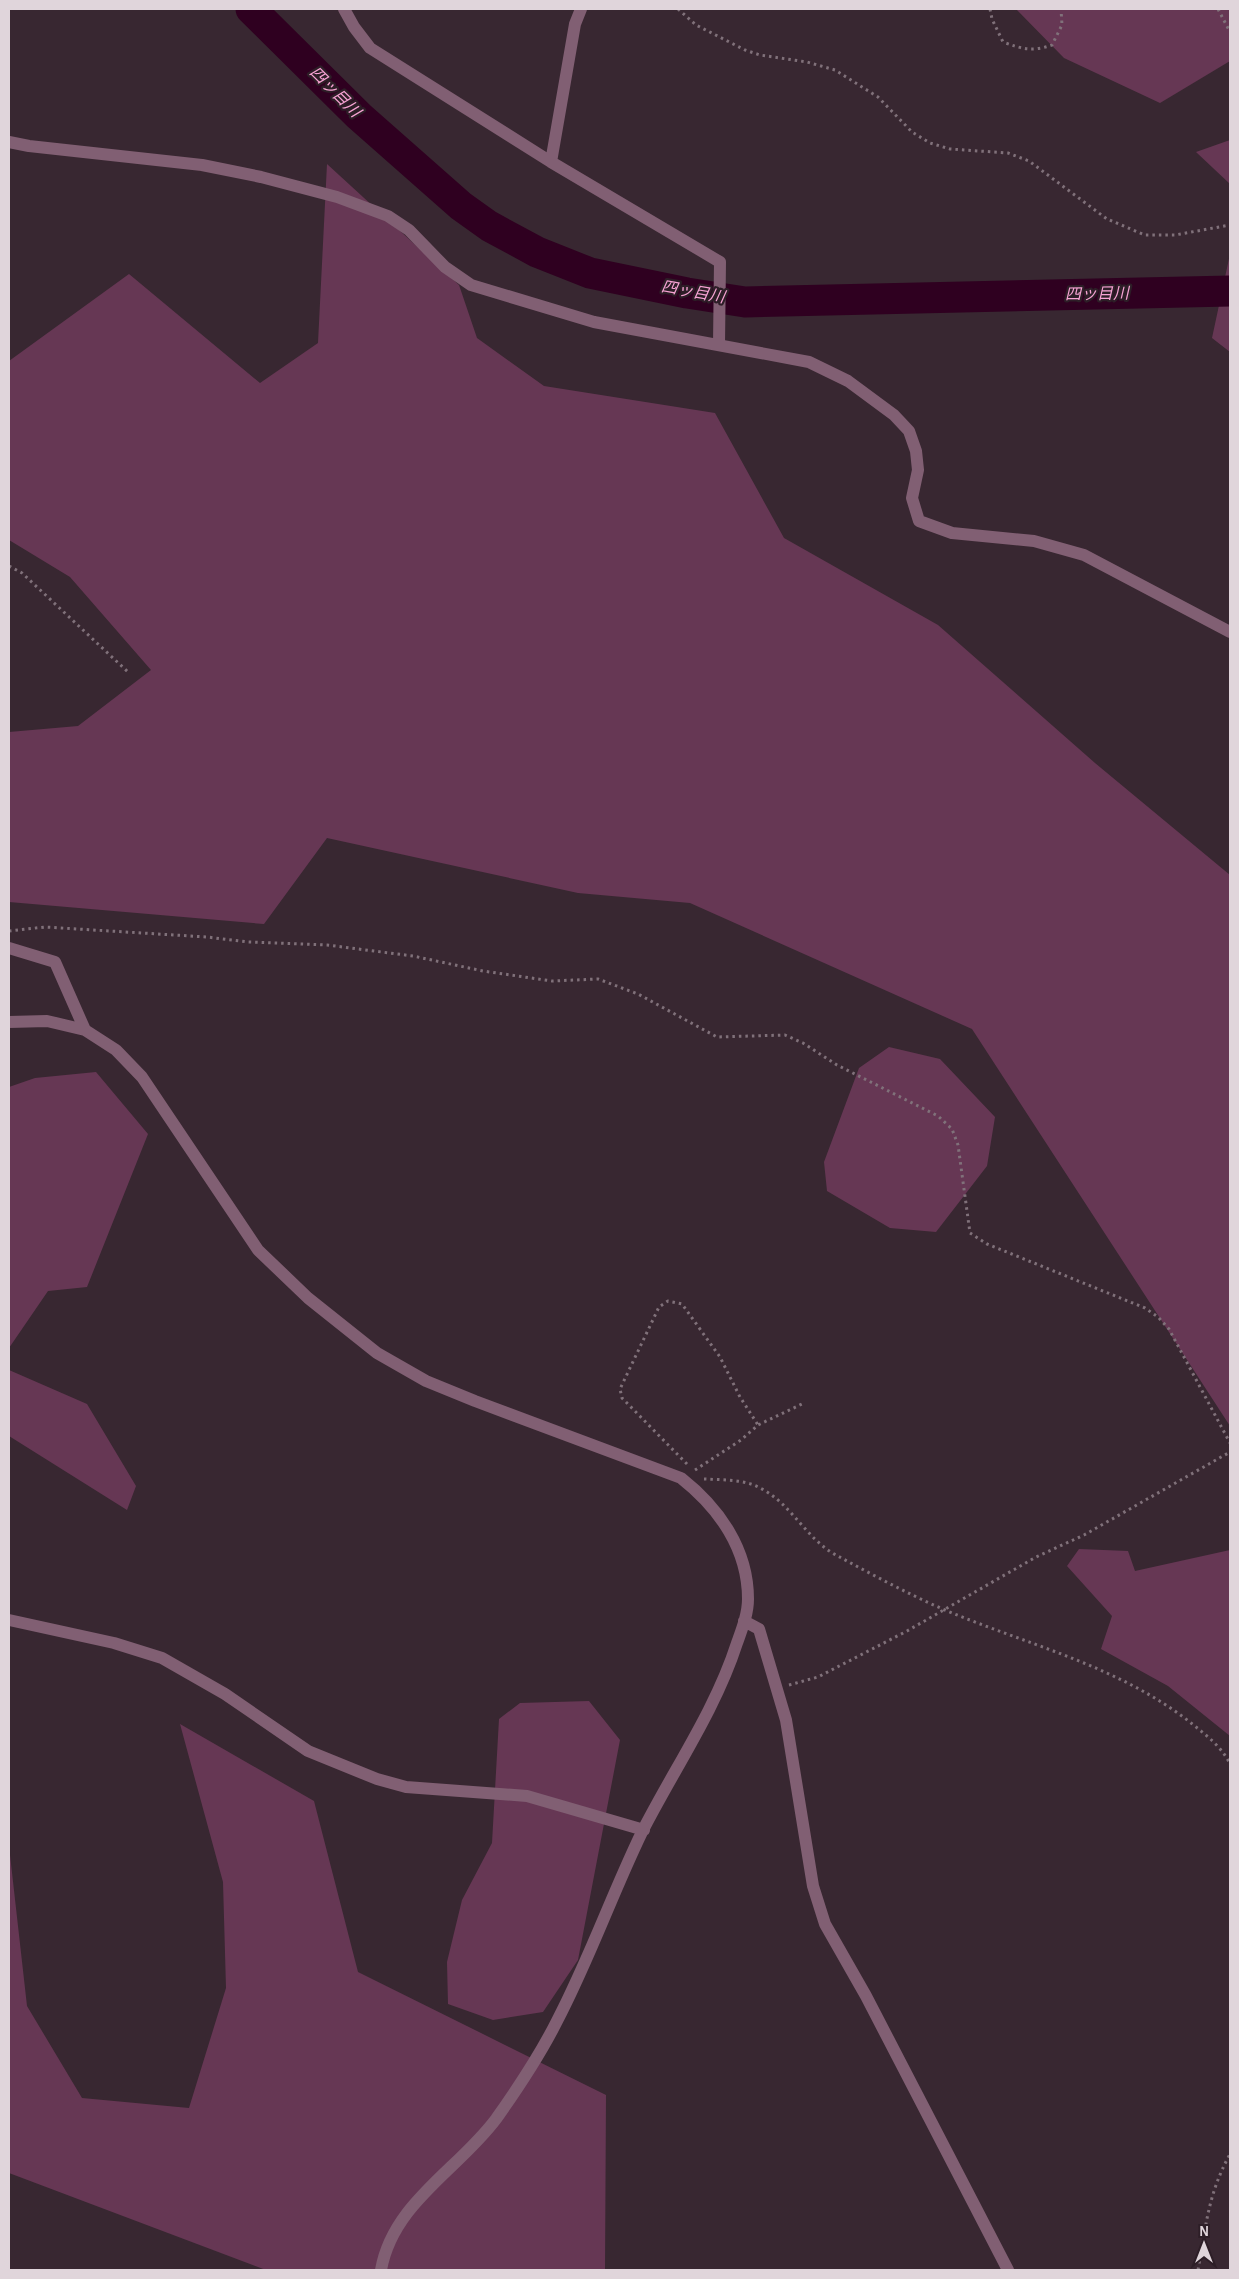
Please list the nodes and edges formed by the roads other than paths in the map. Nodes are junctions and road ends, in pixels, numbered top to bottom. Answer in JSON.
{"nodes":[{"id":1,"x":344,"y":9,"type":"edge"},
{"id":2,"x":581,"y":9,"type":"edge"},
{"id":3,"x":9,"y":142,"type":"edge"},
{"id":4,"x":551,"y":162,"type":"junction"},
{"id":5,"x":719,"y":344,"type":"junction"},
{"id":6,"x":1230,"y":632,"type":"edge"},
{"id":7,"x":9,"y":948,"type":"edge"},
{"id":8,"x":9,"y":1022,"type":"edge"},
{"id":9,"x":85,"y":1030,"type":"junction"},
{"id":10,"x":9,"y":1620,"type":"edge"},
{"id":11,"x":744,"y":1621,"type":"junction"},
{"id":12,"x":644,"y":1830,"type":"junction"},
{"id":13,"x":381,"y":2270,"type":"edge"},
{"id":14,"x":1008,"y":2270,"type":"edge"}],
"edges":[{"from":1,"to":4,"type":"street"},
{"from":2,"to":4,"type":"street"},
{"from":3,"to":5,"type":"street"},
{"from":4,"to":5,"type":"street"},
{"from":5,"to":6,"type":"street"},
{"from":7,"to":9,"type":"street"},
{"from":8,"to":9,"type":"street"},
{"from":9,"to":11,"type":"street"},
{"from":10,"to":12,"type":"street"},
{"from":11,"to":12,"type":"street"},
{"from":11,"to":14,"type":"street"},
{"from":12,"to":13,"type":"street"}]}
